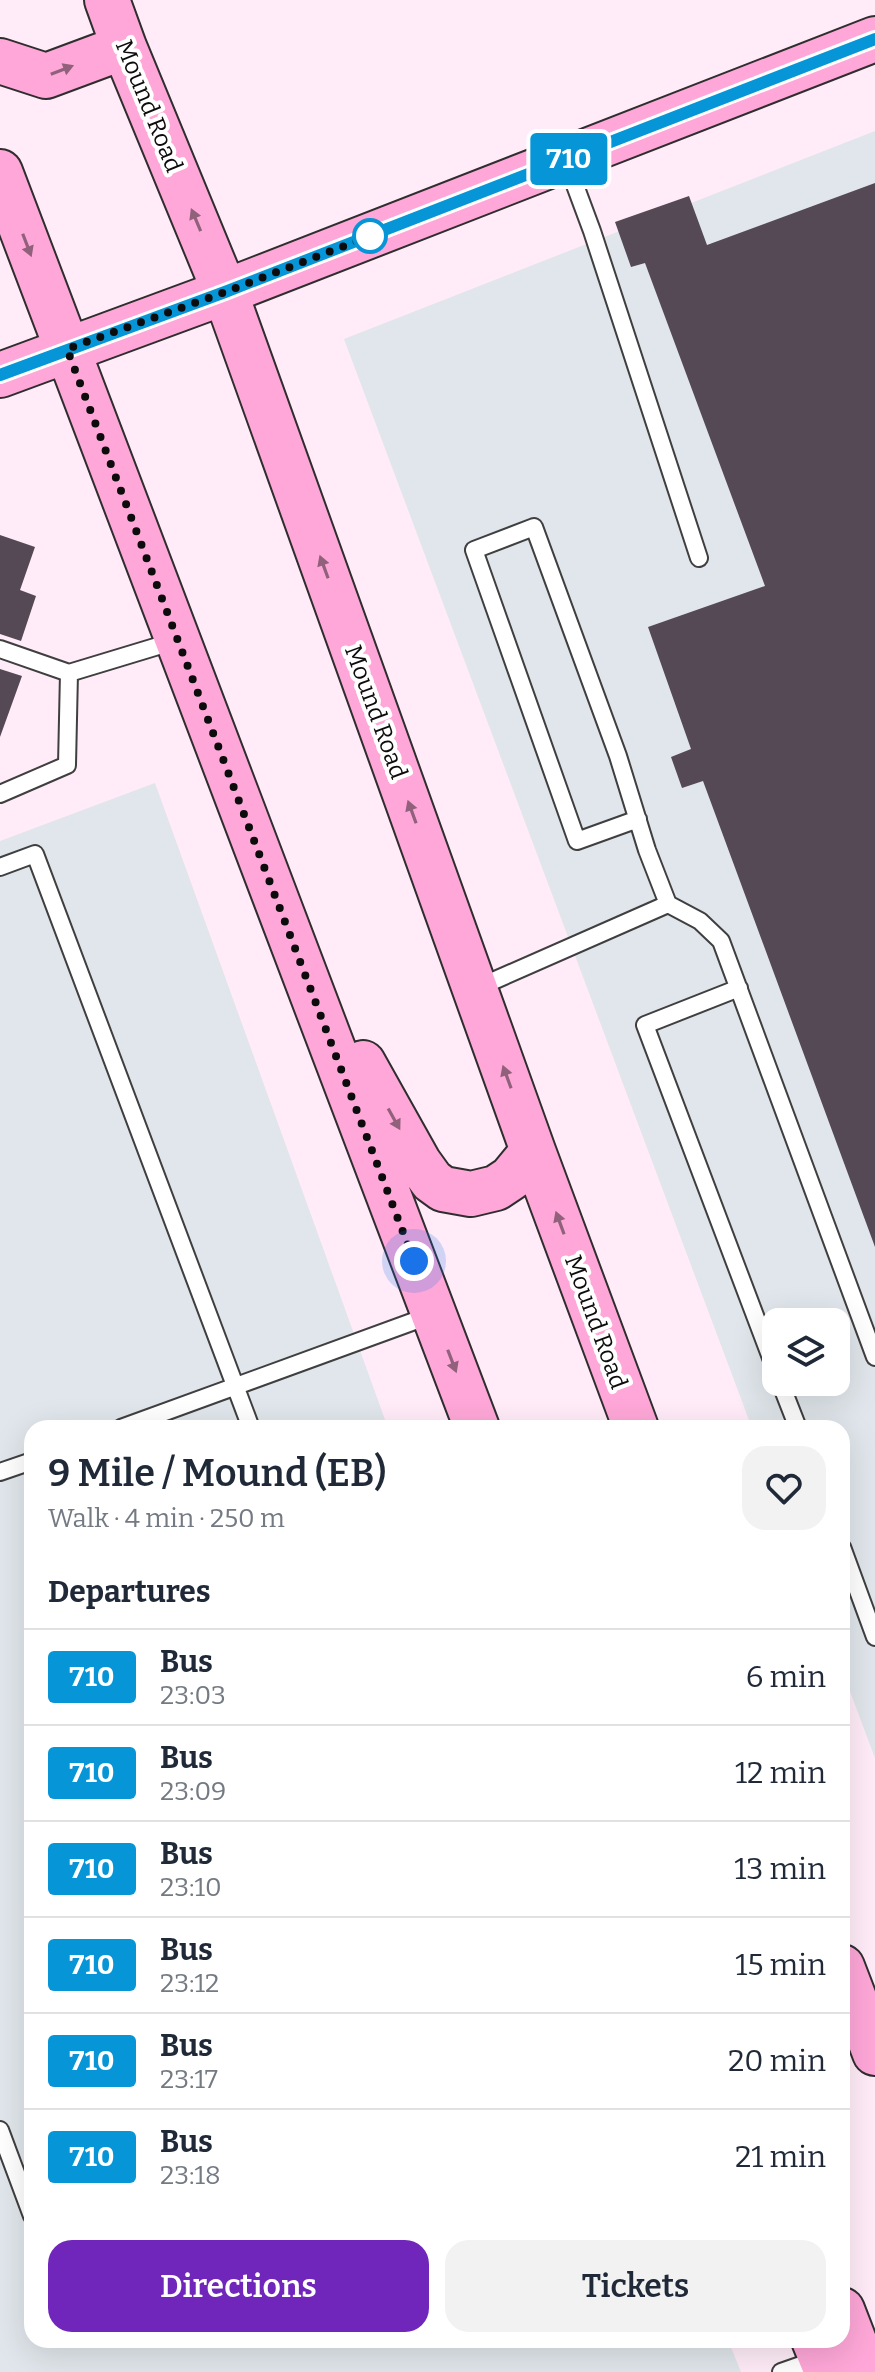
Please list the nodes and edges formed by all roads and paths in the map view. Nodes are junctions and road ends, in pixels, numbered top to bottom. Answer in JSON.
{"nodes":[{"id":1,"x":107,"y":0,"type":"edge"},
{"id":2,"x":875,"y":39,"type":"edge"},
{"id":3,"x":124,"y":47,"type":"junction"},
{"id":4,"x":0,"y":61,"type":"edge"},
{"id":5,"x":565,"y":160,"type":"junction"},
{"id":6,"x":0,"y":172,"type":"edge"},
{"id":7,"x":225,"y":292,"type":"junction"},
{"id":8,"x":67,"y":349,"type":"junction"},
{"id":9,"x":0,"y":375,"type":"edge"},
{"id":10,"x":699,"y":558,"type":"dead end"},
{"id":11,"x":178,"y":640,"type":"junction"},
{"id":12,"x":0,"y":649,"type":"edge"},
{"id":13,"x":69,"y":673,"type":"junction"},
{"id":14,"x":0,"y":794,"type":"edge"},
{"id":15,"x":638,"y":819,"type":"junction"},
{"id":16,"x":0,"y":867,"type":"edge"},
{"id":17,"x":668,"y":904,"type":"junction"},
{"id":18,"x":288,"y":929,"type":"junction"},
{"id":19,"x":739,"y":988,"type":"junction"},
{"id":20,"x":475,"y":989,"type":"junction"},
{"id":21,"x":533,"y":1151,"type":"junction"},
{"id":22,"x":434,"y":1314,"type":"junction"},
{"id":23,"x":762,"y":1334,"type":"edge"},
{"id":24,"x":875,"y":1357,"type":"edge"},
{"id":25,"x":235,"y":1386,"type":"junction"},
{"id":26,"x":785,"y":1396,"type":"edge"},
{"id":27,"x":143,"y":1420,"type":"edge"},
{"id":28,"x":248,"y":1420,"type":"edge"},
{"id":29,"x":474,"y":1420,"type":"edge"},
{"id":30,"x":633,"y":1420,"type":"edge"},
{"id":31,"x":795,"y":1420,"type":"edge"},
{"id":32,"x":24,"y":1464,"type":"edge"},
{"id":33,"x":0,"y":1472,"type":"edge"},
{"id":34,"x":850,"y":1569,"type":"edge"},
{"id":35,"x":875,"y":1637,"type":"edge"},
{"id":36,"x":850,"y":1988,"type":"edge"},
{"id":37,"x":875,"y":2053,"type":"edge"},
{"id":38,"x":0,"y":2130,"type":"edge"},
{"id":39,"x":24,"y":2194,"type":"edge"},
{"id":40,"x":850,"y":2331,"type":"edge"},
{"id":41,"x":821,"y":2357,"type":"edge"},
{"id":42,"x":781,"y":2372,"type":"edge"},
{"id":43,"x":866,"y":2372,"type":"edge"}],
"edges":[{"from":1,"to":3,"type":"main road","name":"Mound Road"},
{"from":2,"to":5,"type":"main road"},
{"from":4,"to":3,"type":"main road","one_way":true},
{"from":7,"to":3,"type":"main road","name":"Mound Road","one_way":true},
{"from":5,"to":7,"type":"main road"},
{"from":5,"to":10,"type":"lane"},
{"from":6,"to":8,"type":"main road","one_way":true},
{"from":7,"to":8,"type":"main road"},
{"from":20,"to":7,"type":"main road","name":"Mound Road","one_way":true},
{"from":8,"to":9,"type":"main road"},
{"from":8,"to":11,"type":"main road"},
{"from":11,"to":13,"type":"lane"},
{"from":11,"to":18,"type":"main road"},
{"from":12,"to":13,"type":"lane"},
{"from":13,"to":14,"type":"lane"},
{"from":15,"to":15,"type":"lane"},
{"from":15,"to":17,"type":"lane"},
{"from":16,"to":25,"type":"lane"},
{"from":17,"to":19,"type":"lane"},
{"from":17,"to":20,"type":"lane"},
{"from":18,"to":21,"type":"main road","one_way":true},
{"from":18,"to":22,"type":"main road"},
{"from":19,"to":23,"type":"lane"},
{"from":19,"to":24,"type":"lane"},
{"from":21,"to":20,"type":"main road","name":"Mound Road","one_way":true},
{"from":30,"to":21,"type":"main road","name":"Mound Road","one_way":true},
{"from":22,"to":25,"type":"lane"},
{"from":22,"to":29,"type":"main road","one_way":true},
{"from":25,"to":27,"type":"lane"},
{"from":25,"to":28,"type":"lane"},
{"from":26,"to":31,"type":"lane"},
{"from":32,"to":33,"type":"lane"},
{"from":34,"to":35,"type":"lane"},
{"from":36,"to":37,"type":"main road"},
{"from":38,"to":39,"type":"lane"},
{"from":40,"to":43,"type":"main road"},
{"from":41,"to":42,"type":"lane"}]}
